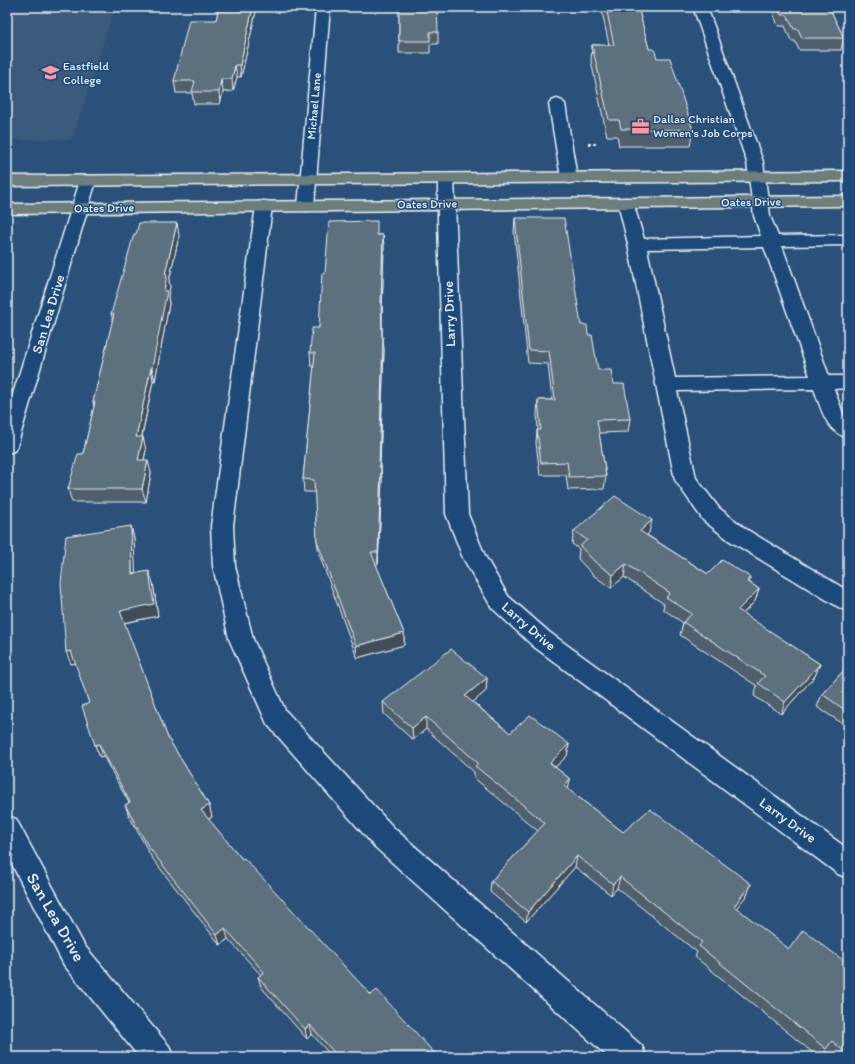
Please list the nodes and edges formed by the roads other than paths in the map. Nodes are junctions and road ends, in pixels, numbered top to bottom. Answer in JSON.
{"nodes":[{"id":1,"x":323,"y":7,"type":"edge"},
{"id":2,"x":700,"y":7,"type":"edge"},
{"id":3,"x":557,"y":104,"type":"dead end"},
{"id":4,"x":758,"y":175,"type":"junction"},
{"id":5,"x":848,"y":176,"type":"edge"},
{"id":6,"x":569,"y":178,"type":"junction"},
{"id":7,"x":446,"y":179,"type":"junction"},
{"id":8,"x":308,"y":180,"type":"junction"},
{"id":9,"x":7,"y":181,"type":"edge"},
{"id":10,"x":88,"y":181,"type":"junction"},
{"id":11,"x":848,"y":201,"type":"edge"},
{"id":12,"x":760,"y":202,"type":"junction"},
{"id":13,"x":626,"y":203,"type":"junction"},
{"id":14,"x":446,"y":204,"type":"junction"},
{"id":15,"x":264,"y":206,"type":"junction"},
{"id":16,"x":306,"y":206,"type":"junction"},
{"id":17,"x":80,"y":208,"type":"junction"},
{"id":18,"x":7,"y":209,"type":"edge"},
{"id":19,"x":770,"y":240,"type":"junction"},
{"id":20,"x":848,"y":240,"type":"edge"},
{"id":21,"x":637,"y":244,"type":"junction"},
{"id":22,"x":821,"y":382,"type":"junction"},
{"id":23,"x":848,"y":382,"type":"edge"},
{"id":24,"x":666,"y":385,"type":"junction"},
{"id":25,"x":848,"y":431,"type":"edge"},
{"id":26,"x":7,"y":446,"type":"edge"},
{"id":27,"x":848,"y":602,"type":"edge"},
{"id":28,"x":7,"y":828,"type":"edge"},
{"id":29,"x":848,"y":865,"type":"edge"},
{"id":30,"x":158,"y":1057,"type":"edge"},
{"id":31,"x":631,"y":1057,"type":"edge"}],
"edges":[{"from":1,"to":8,"type":"street","name":"Michael Lane"},
{"from":2,"to":4,"type":"street"},
{"from":3,"to":6,"type":"street"},
{"from":4,"to":5,"type":"main road","name":"Oates Drive"},
{"from":4,"to":6,"type":"main road","name":"Oates Drive"},
{"from":4,"to":12,"type":"street"},
{"from":6,"to":7,"type":"main road","name":"Oates Drive"},
{"from":7,"to":8,"type":"main road","name":"Oates Drive"},
{"from":7,"to":14,"type":"street","name":"Larry Drive"},
{"from":8,"to":10,"type":"main road","name":"Oates Drive"},
{"from":8,"to":16,"type":"street","name":"Michael Lane"},
{"from":9,"to":10,"type":"main road","name":"Oates Drive"},
{"from":10,"to":17,"type":"street","name":"San Lea Drive"},
{"from":11,"to":12,"type":"main road","name":"Oates Drive"},
{"from":12,"to":13,"type":"main road","name":"Oates Drive"},
{"from":12,"to":19,"type":"street"},
{"from":13,"to":14,"type":"main road","name":"Oates Drive"},
{"from":13,"to":21,"type":"street"},
{"from":14,"to":16,"type":"main road","name":"Oates Drive"},
{"from":14,"to":29,"type":"street","name":"Larry Drive"},
{"from":15,"to":16,"type":"main road","name":"Oates Drive"},
{"from":15,"to":17,"type":"main road","name":"Oates Drive"},
{"from":15,"to":31,"type":"street"},
{"from":17,"to":18,"type":"main road","name":"Oates Drive"},
{"from":17,"to":26,"type":"street","name":"San Lea Drive"},
{"from":19,"to":20,"type":"street"},
{"from":19,"to":21,"type":"street"},
{"from":19,"to":22,"type":"street"},
{"from":21,"to":24,"type":"street"},
{"from":22,"to":23,"type":"street"},
{"from":22,"to":24,"type":"street"},
{"from":22,"to":25,"type":"street"},
{"from":24,"to":27,"type":"street"},
{"from":28,"to":30,"type":"street","name":"San Lea Drive"}]}
